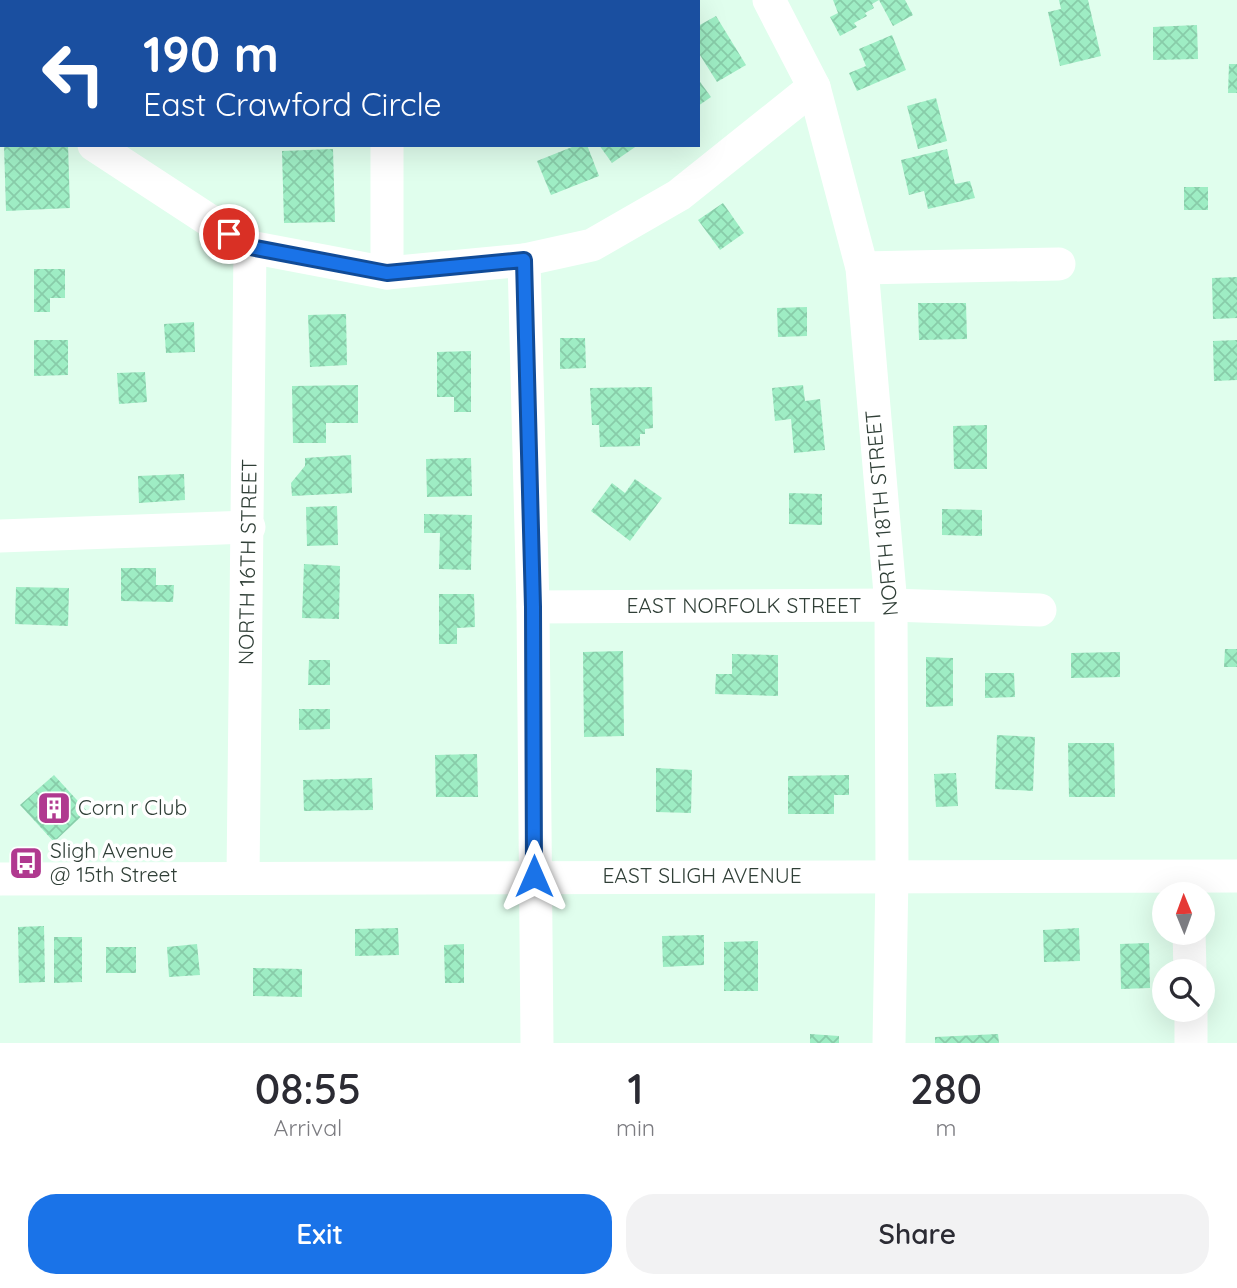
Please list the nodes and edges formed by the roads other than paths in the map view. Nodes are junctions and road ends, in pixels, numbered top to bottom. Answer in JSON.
{"nodes":[{"id":1,"x":769,"y":0,"type":"edge"},
{"id":2,"x":814,"y":87,"type":"junction"},
{"id":3,"x":97,"y":147,"type":"edge"},
{"id":4,"x":387,"y":147,"type":"edge"},
{"id":5,"x":250,"y":247,"type":"junction"},
{"id":6,"x":524,"y":260,"type":"junction"},
{"id":7,"x":1059,"y":264,"type":"dead end"},
{"id":8,"x":862,"y":268,"type":"junction"},
{"id":9,"x":387,"y":273,"type":"junction"},
{"id":10,"x":249,"y":527,"type":"junction"},
{"id":11,"x":0,"y":536,"type":"edge"},
{"id":12,"x":891,"y":605,"type":"junction"},
{"id":13,"x":533,"y":607,"type":"junction"},
{"id":14,"x":1040,"y":610,"type":"dead end"},
{"id":15,"x":892,"y":875,"type":"junction"},
{"id":16,"x":534,"y":876,"type":"junction"},
{"id":17,"x":1237,"y":876,"type":"edge"},
{"id":18,"x":243,"y":877,"type":"junction"},
{"id":19,"x":0,"y":878,"type":"edge"},
{"id":20,"x":1204,"y":882,"type":"edge"},
{"id":21,"x":1152,"y":884,"type":"edge"},
{"id":22,"x":1191,"y":1022,"type":"edge"},
{"id":23,"x":537,"y":1043,"type":"edge"},
{"id":24,"x":889,"y":1043,"type":"edge"},
{"id":25,"x":1191,"y":1043,"type":"edge"}],
"edges":[{"from":1,"to":2,"type":"street","name":"NORTH 18TH STREET"},
{"from":2,"to":6,"type":"street"},
{"from":2,"to":8,"type":"street","name":"NORTH 18TH STREET"},
{"from":3,"to":5,"type":"street"},
{"from":4,"to":9,"type":"street"},
{"from":5,"to":9,"type":"street"},
{"from":5,"to":10,"type":"street","name":"NORTH 16TH STREET"},
{"from":6,"to":9,"type":"street"},
{"from":6,"to":13,"type":"street"},
{"from":7,"to":8,"type":"street"},
{"from":8,"to":12,"type":"street","name":"NORTH 18TH STREET"},
{"from":10,"to":11,"type":"street"},
{"from":10,"to":18,"type":"street","name":"NORTH 16TH STREET"},
{"from":12,"to":13,"type":"street","name":"EAST NORFOLK STREET"},
{"from":12,"to":14,"type":"street","name":"EAST NORFOLK STREET"},
{"from":12,"to":15,"type":"street","name":"NORTH 18TH STREET"},
{"from":13,"to":16,"type":"street"},
{"from":15,"to":16,"type":"street","name":"EAST SLIGH AVENUE"},
{"from":15,"to":21,"type":"street","name":"EAST SLIGH AVENUE"},
{"from":15,"to":24,"type":"street","name":"NORTH 18TH STREET"},
{"from":16,"to":18,"type":"street","name":"EAST SLIGH AVENUE"},
{"from":16,"to":23,"type":"street"},
{"from":17,"to":20,"type":"street","name":"EAST SLIGH AVENUE"},
{"from":18,"to":19,"type":"street","name":"EAST SLIGH AVENUE"},
{"from":22,"to":25,"type":"street"}]}
